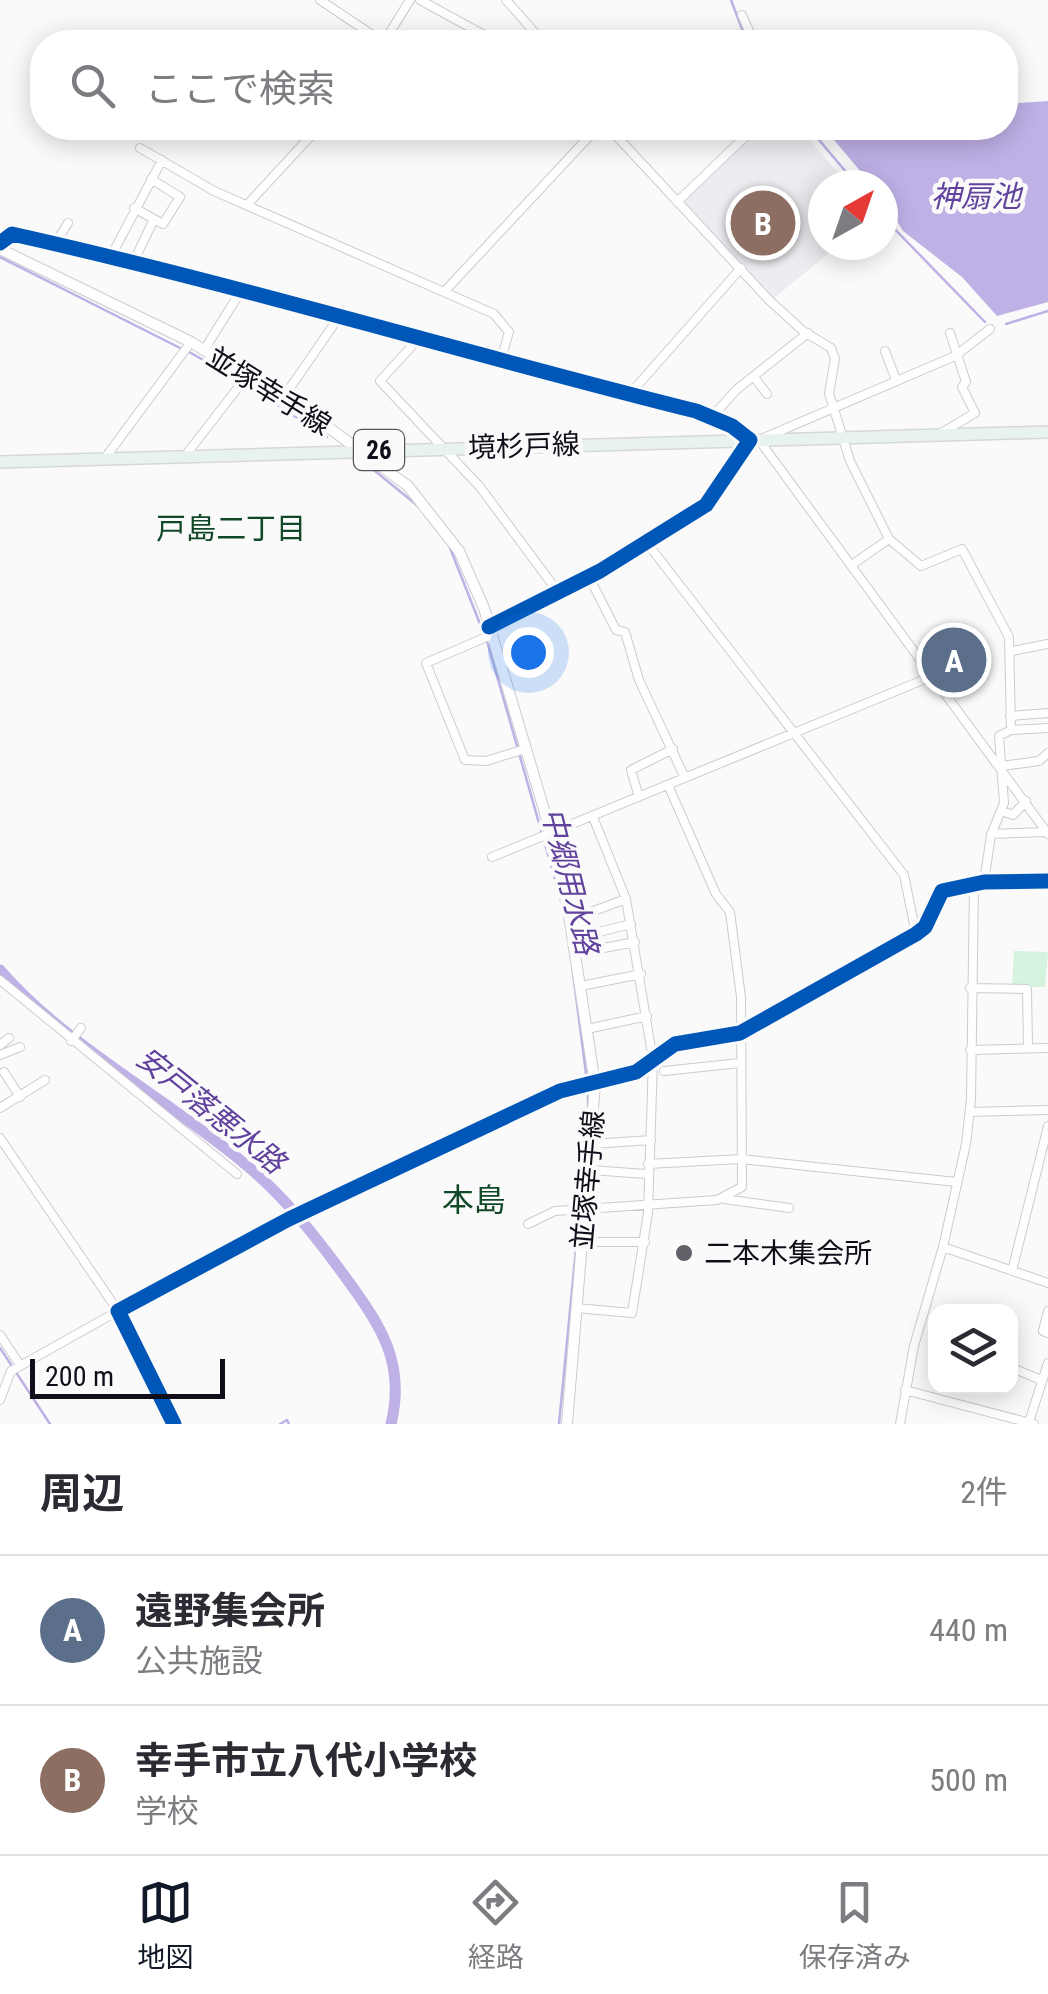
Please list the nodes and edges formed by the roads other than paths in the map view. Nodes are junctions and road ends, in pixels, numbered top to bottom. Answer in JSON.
{"nodes":[{"id":1,"x":320,"y":0,"type":"edge"},
{"id":2,"x":410,"y":0,"type":"edge"},
{"id":3,"x":420,"y":0,"type":"edge"},
{"id":4,"x":506,"y":0,"type":"edge"},
{"id":5,"x":742,"y":16,"type":"dead end"},
{"id":6,"x":365,"y":30,"type":"edge"},
{"id":7,"x":391,"y":30,"type":"edge"},
{"id":8,"x":475,"y":30,"type":"edge"},
{"id":9,"x":532,"y":30,"type":"edge"},
{"id":10,"x":748,"y":30,"type":"edge"},
{"id":11,"x":307,"y":140,"type":"edge"},
{"id":12,"x":586,"y":140,"type":"edge"},
{"id":13,"x":620,"y":140,"type":"edge"},
{"id":14,"x":741,"y":140,"type":"edge"},
{"id":15,"x":140,"y":148,"type":"dead end"},
{"id":16,"x":162,"y":160,"type":"junction"},
{"id":17,"x":151,"y":178,"type":"junction"},
{"id":18,"x":676,"y":202,"type":"junction"},
{"id":19,"x":246,"y":205,"type":"junction"},
{"id":20,"x":134,"y":208,"type":"junction"},
{"id":21,"x":154,"y":219,"type":"junction"},
{"id":22,"x":68,"y":222,"type":"dead end"},
{"id":23,"x":56,"y":244,"type":"junction"},
{"id":24,"x":0,"y":246,"type":"edge"},
{"id":25,"x":110,"y":258,"type":"junction"},
{"id":26,"x":133,"y":263,"type":"junction"},
{"id":27,"x":742,"y":268,"type":"junction"},
{"id":28,"x":241,"y":291,"type":"junction"},
{"id":29,"x":444,"y":292,"type":"junction"},
{"id":30,"x":340,"y":317,"type":"junction"},
{"id":31,"x":990,"y":329,"type":"dead end"},
{"id":32,"x":950,"y":332,"type":"dead end"},
{"id":33,"x":808,"y":333,"type":"junction"},
{"id":34,"x":419,"y":338,"type":"junction"},
{"id":35,"x":191,"y":342,"type":"junction"},
{"id":36,"x":204,"y":350,"type":"junction"},
{"id":37,"x":884,"y":351,"type":"dead end"},
{"id":38,"x":960,"y":352,"type":"junction"},
{"id":39,"x":502,"y":360,"type":"junction"},
{"id":40,"x":247,"y":376,"type":"junction"},
{"id":41,"x":754,"y":376,"type":"junction"},
{"id":42,"x":896,"y":380,"type":"junction"},
{"id":43,"x":767,"y":394,"type":"dead end"},
{"id":44,"x":629,"y":395,"type":"junction"},
{"id":45,"x":283,"y":398,"type":"junction"},
{"id":46,"x":835,"y":405,"type":"junction"},
{"id":47,"x":712,"y":417,"type":"junction"},
{"id":48,"x":332,"y":430,"type":"junction"},
{"id":49,"x":1048,"y":432,"type":"edge"},
{"id":50,"x":938,"y":435,"type":"junction"},
{"id":51,"x":844,"y":438,"type":"junction"},
{"id":52,"x":755,"y":440,"type":"junction"},
{"id":53,"x":445,"y":448,"type":"junction"},
{"id":54,"x":363,"y":451,"type":"junction"},
{"id":55,"x":324,"y":452,"type":"junction"},
{"id":56,"x":185,"y":456,"type":"junction"},
{"id":57,"x":105,"y":458,"type":"junction"},
{"id":58,"x":0,"y":462,"type":"edge"},
{"id":59,"x":889,"y":539,"type":"junction"},
{"id":60,"x":648,"y":543,"type":"junction"},
{"id":61,"x":853,"y":564,"type":"junction"},
{"id":62,"x":590,"y":576,"type":"junction"},
{"id":63,"x":558,"y":592,"type":"junction"},
{"id":64,"x":490,"y":631,"type":"junction"},
{"id":65,"x":1048,"y":644,"type":"edge"},
{"id":66,"x":1012,"y":651,"type":"junction"},
{"id":67,"x":935,"y":675,"type":"junction"},
{"id":68,"x":1048,"y":714,"type":"edge"},
{"id":69,"x":1010,"y":716,"type":"junction"},
{"id":70,"x":1048,"y":728,"type":"edge"},
{"id":71,"x":1010,"y":730,"type":"junction"},
{"id":72,"x":794,"y":733,"type":"junction"},
{"id":73,"x":526,"y":748,"type":"junction"},
{"id":74,"x":673,"y":749,"type":"junction"},
{"id":75,"x":1048,"y":753,"type":"edge"},
{"id":76,"x":1002,"y":766,"type":"junction"},
{"id":77,"x":685,"y":778,"type":"junction"},
{"id":78,"x":668,"y":785,"type":"junction"},
{"id":79,"x":639,"y":797,"type":"junction"},
{"id":80,"x":1026,"y":801,"type":"junction"},
{"id":81,"x":1002,"y":810,"type":"junction"},
{"id":82,"x":592,"y":817,"type":"junction"},
{"id":83,"x":1047,"y":833,"type":"edge"},
{"id":84,"x":551,"y":834,"type":"junction"},
{"id":85,"x":991,"y":834,"type":"junction"},
{"id":86,"x":492,"y":857,"type":"dead end"},
{"id":87,"x":1048,"y":881,"type":"edge"},
{"id":88,"x":979,"y":883,"type":"junction"},
{"id":89,"x":626,"y":900,"type":"junction"},
{"id":90,"x":572,"y":919,"type":"junction"},
{"id":91,"x":631,"y":924,"type":"junction"},
{"id":92,"x":916,"y":934,"type":"junction"},
{"id":93,"x":574,"y":938,"type":"junction"},
{"id":94,"x":635,"y":942,"type":"junction"},
{"id":95,"x":577,"y":954,"type":"junction"},
{"id":96,"x":640,"y":974,"type":"junction"},
{"id":97,"x":0,"y":980,"type":"edge"},
{"id":98,"x":581,"y":986,"type":"junction"},
{"id":99,"x":970,"y":988,"type":"junction"},
{"id":100,"x":647,"y":1016,"type":"junction"},
{"id":101,"x":81,"y":1028,"type":"dead end"},
{"id":102,"x":587,"y":1029,"type":"junction"},
{"id":103,"x":740,"y":1034,"type":"junction"},
{"id":104,"x":9,"y":1038,"type":"dead end"},
{"id":105,"x":71,"y":1042,"type":"junction"},
{"id":106,"x":0,"y":1045,"type":"edge"},
{"id":107,"x":20,"y":1047,"type":"dead end"},
{"id":108,"x":1028,"y":1048,"type":"junction"},
{"id":109,"x":1048,"y":1048,"type":"edge"},
{"id":110,"x":970,"y":1050,"type":"junction"},
{"id":111,"x":0,"y":1055,"type":"edge"},
{"id":112,"x":653,"y":1060,"type":"junction"},
{"id":113,"x":740,"y":1063,"type":"junction"},
{"id":114,"x":664,"y":1071,"type":"dead end"},
{"id":115,"x":4,"y":1072,"type":"dead end"},
{"id":116,"x":45,"y":1080,"type":"dead end"},
{"id":117,"x":595,"y":1084,"type":"junction"},
{"id":118,"x":20,"y":1097,"type":"junction"},
{"id":119,"x":0,"y":1108,"type":"edge"},
{"id":120,"x":1048,"y":1110,"type":"edge"},
{"id":121,"x":970,"y":1112,"type":"junction"},
{"id":122,"x":1048,"y":1126,"type":"edge"},
{"id":123,"x":0,"y":1138,"type":"edge"},
{"id":124,"x":651,"y":1140,"type":"junction"},
{"id":125,"x":592,"y":1144,"type":"junction"},
{"id":126,"x":741,"y":1158,"type":"junction"},
{"id":127,"x":648,"y":1164,"type":"junction"},
{"id":128,"x":590,"y":1170,"type":"junction"},
{"id":129,"x":237,"y":1174,"type":"dead end"},
{"id":130,"x":646,"y":1174,"type":"junction"},
{"id":131,"x":956,"y":1182,"type":"junction"},
{"id":132,"x":720,"y":1198,"type":"junction"},
{"id":133,"x":647,"y":1204,"type":"junction"},
{"id":134,"x":580,"y":1208,"type":"junction"},
{"id":135,"x":789,"y":1208,"type":"dead end"},
{"id":136,"x":527,"y":1221,"type":"dead end"},
{"id":137,"x":584,"y":1242,"type":"junction"},
{"id":138,"x":645,"y":1242,"type":"junction"},
{"id":139,"x":944,"y":1248,"type":"junction"},
{"id":140,"x":1012,"y":1271,"type":"junction"},
{"id":141,"x":1048,"y":1282,"type":"edge"},
{"id":142,"x":576,"y":1308,"type":"junction"},
{"id":143,"x":1048,"y":1311,"type":"edge"},
{"id":144,"x":118,"y":1312,"type":"junction"},
{"id":145,"x":922,"y":1317,"type":"junction"},
{"id":146,"x":928,"y":1319,"type":"edge"},
{"id":147,"x":1048,"y":1334,"type":"edge"},
{"id":148,"x":0,"y":1335,"type":"edge"},
{"id":149,"x":1026,"y":1361,"type":"dead end"},
{"id":150,"x":1048,"y":1363,"type":"edge"},
{"id":151,"x":20,"y":1365,"type":"junction"},
{"id":152,"x":1018,"y":1370,"type":"edge"},
{"id":153,"x":1022,"y":1372,"type":"junction"},
{"id":154,"x":1041,"y":1380,"type":"junction"},
{"id":155,"x":906,"y":1390,"type":"junction"},
{"id":156,"x":0,"y":1400,"type":"edge"},
{"id":157,"x":1031,"y":1423,"type":"edge"},
{"id":158,"x":174,"y":1424,"type":"edge"},
{"id":159,"x":567,"y":1424,"type":"edge"},
{"id":160,"x":900,"y":1424,"type":"edge"}],
"edges":[{"from":1,"to":6,"type":"street"},
{"from":2,"to":7,"type":"street"},
{"from":3,"to":8,"type":"street"},
{"from":4,"to":9,"type":"street"},
{"from":5,"to":10,"type":"street"},
{"from":11,"to":19,"type":"street"},
{"from":12,"to":29,"type":"street"},
{"from":13,"to":18,"type":"street"},
{"from":14,"to":18,"type":"street"},
{"from":15,"to":16,"type":"street"},
{"from":16,"to":17,"type":"street"},
{"from":16,"to":19,"type":"street"},
{"from":17,"to":20,"type":"street"},
{"from":17,"to":21,"type":"street"},
{"from":18,"to":27,"type":"street"},
{"from":19,"to":29,"type":"street"},
{"from":20,"to":21,"type":"street"},
{"from":20,"to":25,"type":"street"},
{"from":21,"to":26,"type":"street"},
{"from":22,"to":23,"type":"street"},
{"from":23,"to":24,"type":"street"},
{"from":23,"to":25,"type":"street"},
{"from":24,"to":35,"type":"main road","name":"並塚幸手線"},
{"from":25,"to":26,"type":"street"},
{"from":26,"to":28,"type":"street"},
{"from":27,"to":33,"type":"street"},
{"from":27,"to":44,"type":"street"},
{"from":28,"to":30,"type":"street"},
{"from":28,"to":36,"type":"street"},
{"from":29,"to":39,"type":"street"},
{"from":30,"to":34,"type":"street"},
{"from":30,"to":45,"type":"street"},
{"from":31,"to":38,"type":"street"},
{"from":32,"to":38,"type":"street"},
{"from":33,"to":41,"type":"street"},
{"from":33,"to":46,"type":"street"},
{"from":34,"to":39,"type":"street"},
{"from":34,"to":53,"type":"street"},
{"from":35,"to":36,"type":"main road","name":"並塚幸手線"},
{"from":35,"to":57,"type":"street"},
{"from":36,"to":40,"type":"main road","name":"並塚幸手線"},
{"from":37,"to":42,"type":"street"},
{"from":38,"to":42,"type":"street"},
{"from":38,"to":50,"type":"street"},
{"from":39,"to":44,"type":"street"},
{"from":40,"to":45,"type":"main road","name":"並塚幸手線"},
{"from":40,"to":56,"type":"street"},
{"from":41,"to":43,"type":"street"},
{"from":41,"to":47,"type":"street"},
{"from":42,"to":46,"type":"street"},
{"from":44,"to":47,"type":"street"},
{"from":45,"to":48,"type":"main road","name":"並塚幸手線"},
{"from":46,"to":51,"type":"street"},
{"from":46,"to":52,"type":"street"},
{"from":47,"to":52,"type":"street"},
{"from":48,"to":54,"type":"main road","name":"並塚幸手線"},
{"from":48,"to":55,"type":"main road"},
{"from":49,"to":50,"type":"main road","name":"境杉戸線","number":"26"},
{"from":50,"to":51,"type":"main road","name":"境杉戸線","number":"26"},
{"from":51,"to":52,"type":"main road","name":"境杉戸線","number":"26"},
{"from":51,"to":59,"type":"street"},
{"from":52,"to":53,"type":"main road","name":"境杉戸線","number":"26"},
{"from":52,"to":60,"type":"street"},
{"from":52,"to":61,"type":"street"},
{"from":53,"to":54,"type":"main road","name":"境杉戸線","number":"26"},
{"from":53,"to":63,"type":"street"},
{"from":54,"to":55,"type":"main road","name":"境杉戸線","number":"26"},
{"from":54,"to":64,"type":"main road","name":"並塚幸手線"},
{"from":55,"to":56,"type":"main road","name":"境杉戸線","number":"26"},
{"from":56,"to":57,"type":"main road","name":"境杉戸線","number":"26"},
{"from":57,"to":58,"type":"main road","name":"境杉戸線","number":"26"},
{"from":59,"to":61,"type":"street"},
{"from":59,"to":66,"type":"street"},
{"from":60,"to":62,"type":"street"},
{"from":60,"to":72,"type":"street"},
{"from":61,"to":67,"type":"street"},
{"from":62,"to":63,"type":"street"},
{"from":62,"to":74,"type":"street"},
{"from":63,"to":64,"type":"street"},
{"from":64,"to":73,"type":"main road","name":"並塚幸手線"},
{"from":64,"to":73,"type":"street"},
{"from":65,"to":66,"type":"street"},
{"from":66,"to":69,"type":"street"},
{"from":67,"to":72,"type":"street"},
{"from":67,"to":76,"type":"street"},
{"from":68,"to":69,"type":"street"},
{"from":69,"to":71,"type":"street"},
{"from":70,"to":71,"type":"street"},
{"from":71,"to":76,"type":"street"},
{"from":72,"to":77,"type":"street"},
{"from":72,"to":92,"type":"street"},
{"from":73,"to":84,"type":"main road","name":"並塚幸手線"},
{"from":74,"to":77,"type":"street"},
{"from":74,"to":79,"type":"street"},
{"from":75,"to":76,"type":"street"},
{"from":76,"to":80,"type":"street"},
{"from":76,"to":81,"type":"street"},
{"from":77,"to":78,"type":"street"},
{"from":78,"to":79,"type":"street"},
{"from":78,"to":103,"type":"street"},
{"from":79,"to":82,"type":"street"},
{"from":80,"to":81,"type":"street"},
{"from":80,"to":83,"type":"street"},
{"from":81,"to":85,"type":"street"},
{"from":82,"to":84,"type":"street"},
{"from":82,"to":89,"type":"street"},
{"from":83,"to":85,"type":"street"},
{"from":84,"to":86,"type":"street"},
{"from":84,"to":90,"type":"main road","name":"並塚幸手線"},
{"from":85,"to":88,"type":"street"},
{"from":87,"to":88,"type":"street"},
{"from":88,"to":92,"type":"street"},
{"from":88,"to":99,"type":"street"},
{"from":89,"to":90,"type":"street"},
{"from":89,"to":91,"type":"street"},
{"from":90,"to":93,"type":"main road","name":"並塚幸手線"},
{"from":91,"to":93,"type":"street"},
{"from":91,"to":94,"type":"street"},
{"from":92,"to":103,"type":"street"},
{"from":93,"to":95,"type":"main road","name":"並塚幸手線"},
{"from":94,"to":95,"type":"street"},
{"from":94,"to":96,"type":"street"},
{"from":95,"to":98,"type":"main road","name":"並塚幸手線"},
{"from":96,"to":98,"type":"street"},
{"from":96,"to":100,"type":"street"},
{"from":97,"to":105,"type":"street"},
{"from":98,"to":102,"type":"main road","name":"並塚幸手線"},
{"from":99,"to":108,"type":"street"},
{"from":99,"to":110,"type":"street"},
{"from":100,"to":102,"type":"street"},
{"from":100,"to":112,"type":"street"},
{"from":101,"to":105,"type":"street"},
{"from":102,"to":117,"type":"main road","name":"並塚幸手線"},
{"from":103,"to":112,"type":"street"},
{"from":103,"to":113,"type":"street"},
{"from":104,"to":106,"type":"street"},
{"from":105,"to":129,"type":"street"},
{"from":107,"to":111,"type":"street"},
{"from":108,"to":109,"type":"street"},
{"from":108,"to":110,"type":"street"},
{"from":110,"to":121,"type":"street"},
{"from":112,"to":117,"type":"street"},
{"from":112,"to":124,"type":"street"},
{"from":113,"to":114,"type":"street"},
{"from":113,"to":126,"type":"street"},
{"from":115,"to":118,"type":"street"},
{"from":116,"to":118,"type":"street"},
{"from":117,"to":125,"type":"main road","name":"並塚幸手線"},
{"from":117,"to":144,"type":"street"},
{"from":118,"to":119,"type":"street"},
{"from":120,"to":121,"type":"street"},
{"from":121,"to":131,"type":"street"},
{"from":122,"to":140,"type":"street"},
{"from":123,"to":144,"type":"street"},
{"from":124,"to":125,"type":"street"},
{"from":124,"to":127,"type":"street"},
{"from":125,"to":128,"type":"main road","name":"並塚幸手線"},
{"from":126,"to":127,"type":"street"},
{"from":126,"to":131,"type":"street"},
{"from":126,"to":132,"type":"street"},
{"from":127,"to":130,"type":"street"},
{"from":128,"to":130,"type":"street"},
{"from":128,"to":134,"type":"main road","name":"並塚幸手線"},
{"from":130,"to":133,"type":"street"},
{"from":131,"to":139,"type":"street"},
{"from":132,"to":133,"type":"street"},
{"from":132,"to":135,"type":"street"},
{"from":133,"to":134,"type":"street"},
{"from":133,"to":138,"type":"street"},
{"from":134,"to":136,"type":"street"},
{"from":134,"to":137,"type":"main road","name":"並塚幸手線"},
{"from":137,"to":138,"type":"street"},
{"from":137,"to":142,"type":"main road","name":"並塚幸手線"},
{"from":138,"to":142,"type":"street"},
{"from":139,"to":140,"type":"street"},
{"from":139,"to":145,"type":"street"},
{"from":140,"to":141,"type":"street"},
{"from":142,"to":159,"type":"main road","name":"並塚幸手線"},
{"from":143,"to":147,"type":"street"},
{"from":144,"to":151,"type":"street"},
{"from":144,"to":158,"type":"street"},
{"from":145,"to":146,"type":"street"},
{"from":145,"to":155,"type":"street"},
{"from":148,"to":151,"type":"street"},
{"from":149,"to":153,"type":"street"},
{"from":150,"to":154,"type":"street"},
{"from":151,"to":156,"type":"street"},
{"from":152,"to":153,"type":"street"},
{"from":153,"to":154,"type":"street"},
{"from":154,"to":157,"type":"street"},
{"from":155,"to":157,"type":"street"},
{"from":155,"to":160,"type":"street"}]}
